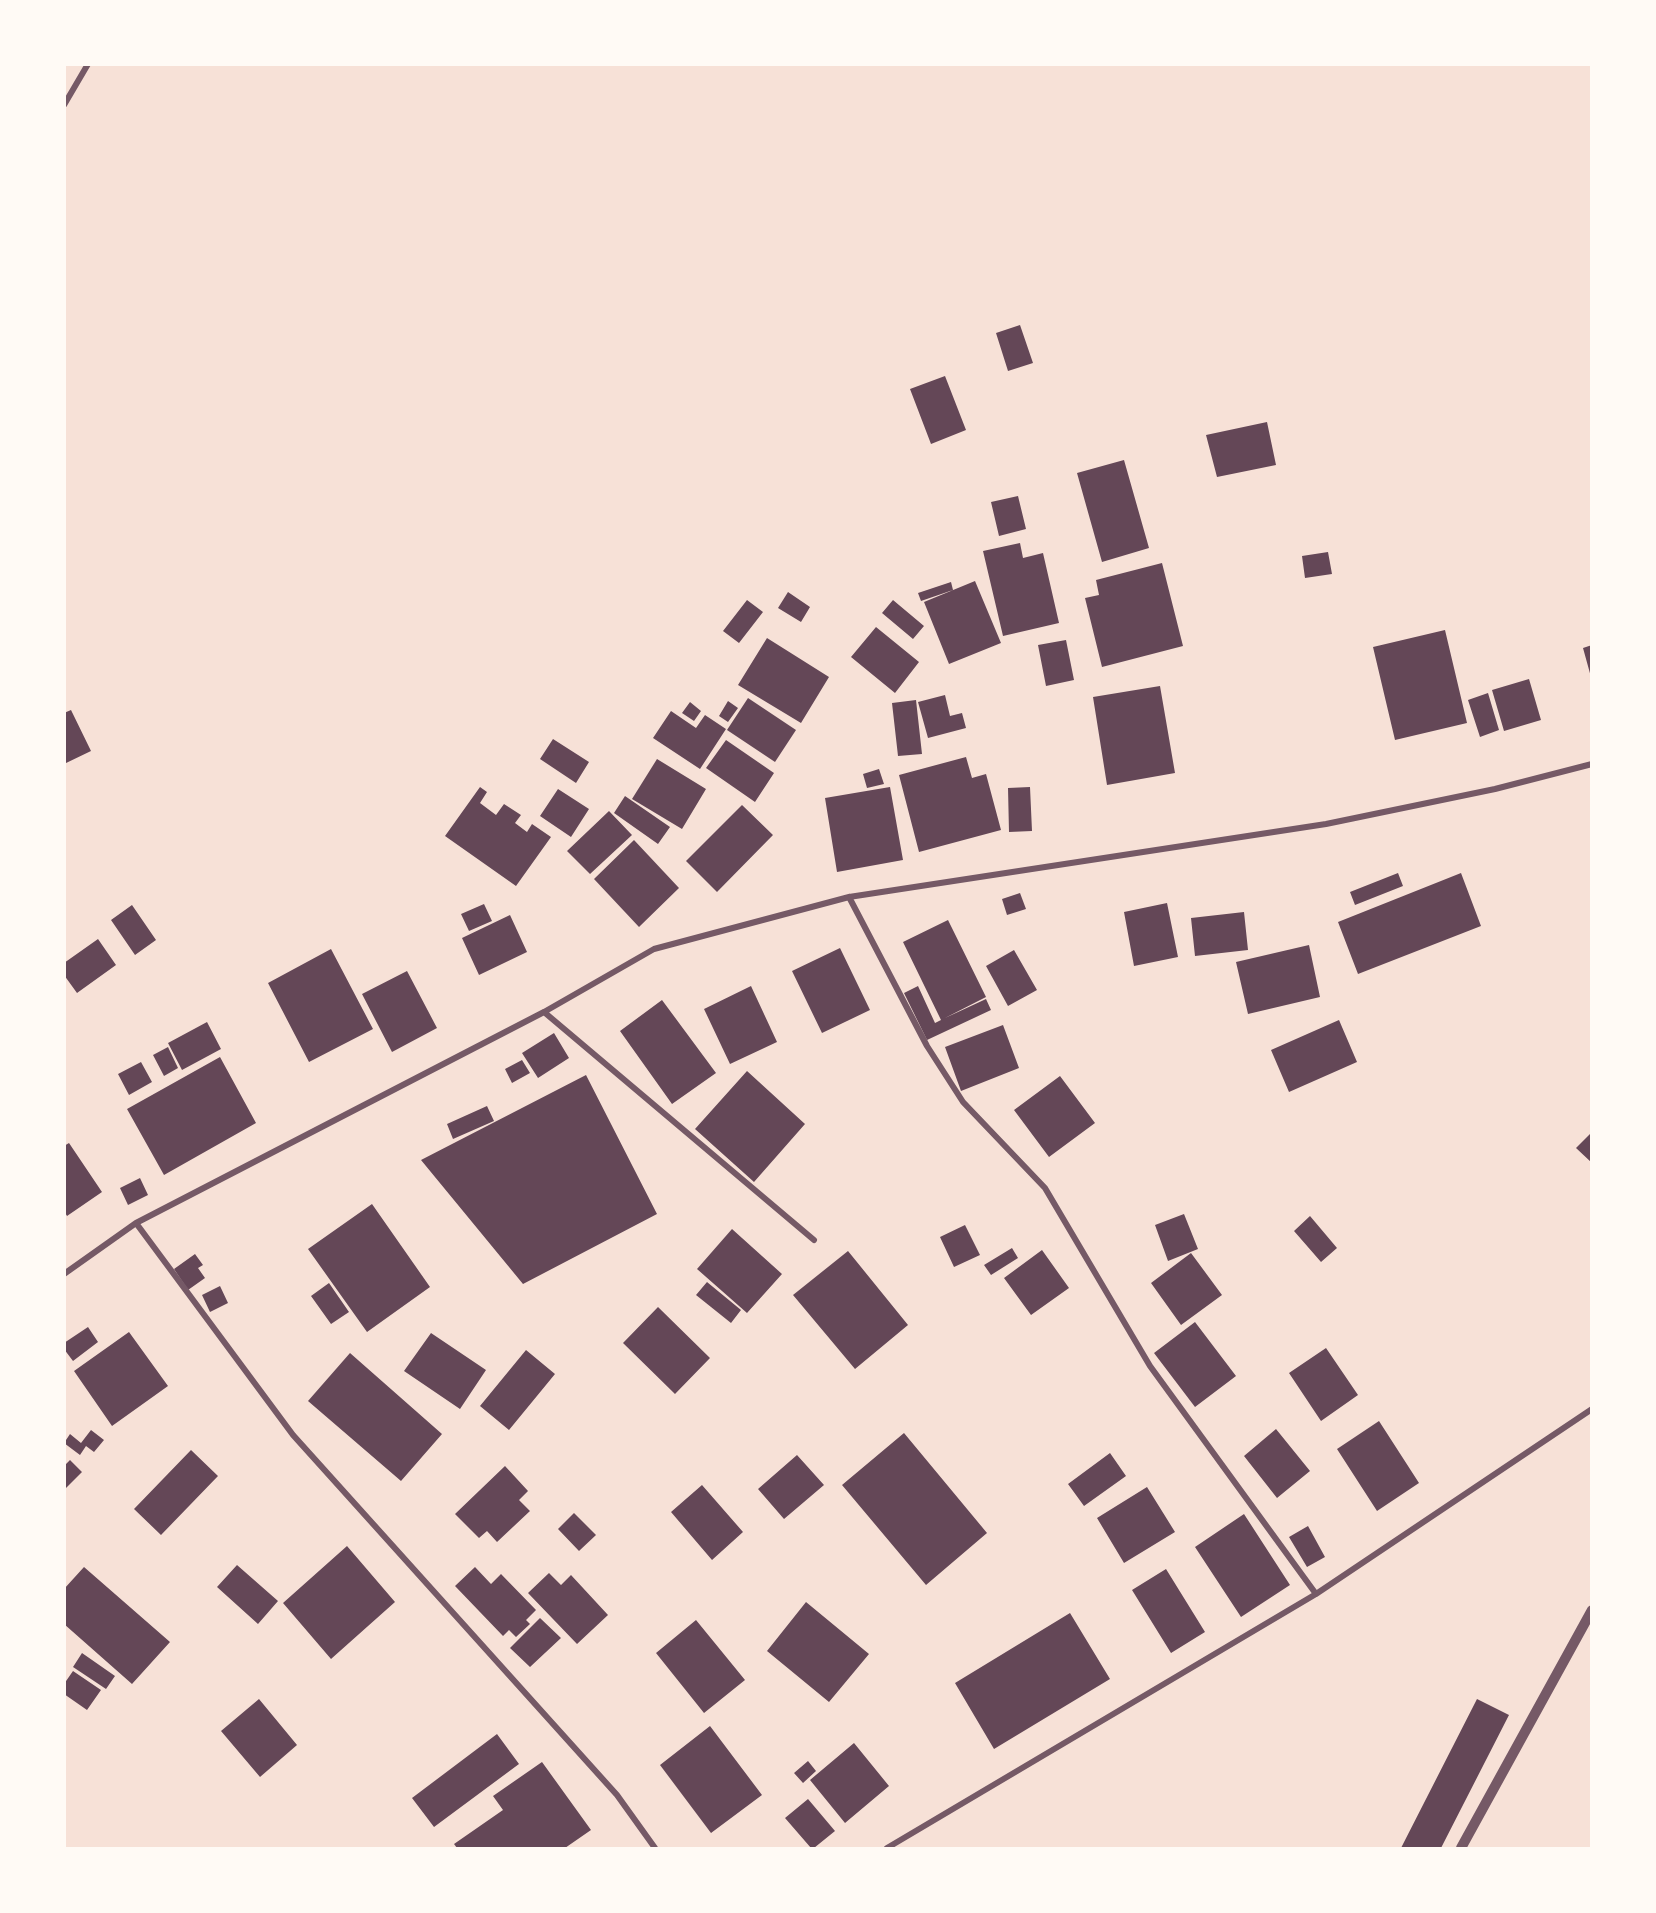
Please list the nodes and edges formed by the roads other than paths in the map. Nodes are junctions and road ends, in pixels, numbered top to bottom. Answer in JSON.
{"nodes":[{"id":1,"x":88,"y":64,"type":"edge"},
{"id":2,"x":64,"y":105,"type":"edge"},
{"id":3,"x":1592,"y":764,"type":"edge"},
{"id":4,"x":849,"y":897,"type":"junction"},
{"id":5,"x":544,"y":1012,"type":"junction"},
{"id":6,"x":136,"y":1223,"type":"junction"},
{"id":7,"x":814,"y":1240,"type":"dead end"},
{"id":8,"x":64,"y":1274,"type":"edge"},
{"id":9,"x":1592,"y":1409,"type":"edge"},
{"id":10,"x":1316,"y":1594,"type":"junction"},
{"id":11,"x":1592,"y":1610,"type":"edge"},
{"id":12,"x":656,"y":1848,"type":"edge"},
{"id":13,"x":887,"y":1848,"type":"edge"},
{"id":14,"x":1461,"y":1848,"type":"edge"}],
"edges":[{"from":1,"to":2,"type":"street"},
{"from":3,"to":4,"type":"street"},
{"from":4,"to":5,"type":"street"},
{"from":4,"to":10,"type":"street"},
{"from":5,"to":6,"type":"street"},
{"from":5,"to":7,"type":"street"},
{"from":6,"to":8,"type":"street"},
{"from":6,"to":12,"type":"street"},
{"from":9,"to":10,"type":"street"},
{"from":10,"to":13,"type":"street"},
{"from":11,"to":14,"type":"street"}]}
